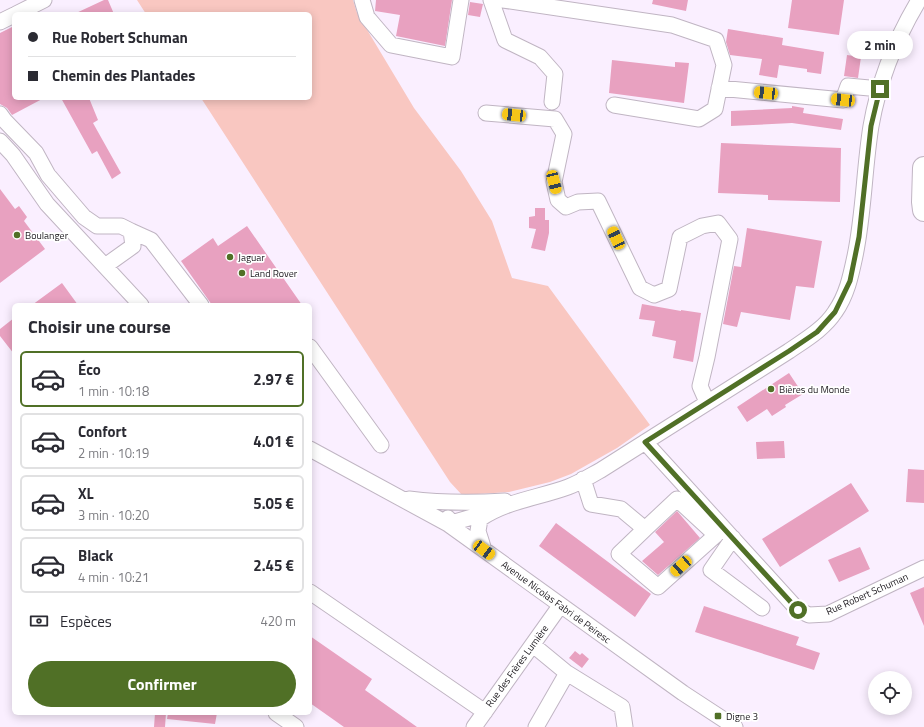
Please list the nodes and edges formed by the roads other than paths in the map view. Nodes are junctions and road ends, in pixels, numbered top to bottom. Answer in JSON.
{"nodes":[{"id":1,"x":44,"y":0,"type":"edge"},
{"id":2,"x":362,"y":0,"type":"edge"},
{"id":3,"x":461,"y":0,"type":"edge"},
{"id":4,"x":490,"y":0,"type":"edge"},
{"id":5,"x":503,"y":0,"type":"edge"},
{"id":6,"x":919,"y":0,"type":"edge"},
{"id":7,"x":19,"y":12,"type":"edge"},
{"id":8,"x":12,"y":16,"type":"edge"},
{"id":9,"x":0,"y":22,"type":"edge"},
{"id":10,"x":720,"y":88,"type":"junction"},
{"id":11,"x":880,"y":89,"type":"junction"},
{"id":12,"x":552,"y":102,"type":"dead end"},
{"id":13,"x":614,"y":105,"type":"dead end"},
{"id":14,"x":486,"y":113,"type":"dead end"},
{"id":15,"x":0,"y":114,"type":"edge"},
{"id":16,"x":0,"y":141,"type":"edge"},
{"id":17,"x":924,"y":168,"type":"edge"},
{"id":18,"x":924,"y":210,"type":"edge"},
{"id":19,"x":131,"y":231,"type":"junction"},
{"id":20,"x":105,"y":266,"type":"junction"},
{"id":21,"x":139,"y":303,"type":"edge"},
{"id":22,"x":199,"y":303,"type":"edge"},
{"id":23,"x":312,"y":350,"type":"edge"},
{"id":24,"x":707,"y":402,"type":"junction"},
{"id":25,"x":645,"y":442,"type":"junction"},
{"id":26,"x":381,"y":445,"type":"dead end"},
{"id":27,"x":312,"y":450,"type":"edge"},
{"id":28,"x":583,"y":479,"type":"junction"},
{"id":29,"x":398,"y":497,"type":"junction"},
{"id":30,"x":520,"y":500,"type":"junction"},
{"id":31,"x":457,"y":503,"type":"junction"},
{"id":32,"x":491,"y":511,"type":"junction"},
{"id":33,"x":448,"y":524,"type":"junction"},
{"id":34,"x":645,"y":529,"type":"junction"},
{"id":35,"x":733,"y":538,"type":"junction"},
{"id":36,"x":484,"y":550,"type":"junction"},
{"id":37,"x":924,"y":568,"type":"edge"},
{"id":38,"x":312,"y":594,"type":"edge"},
{"id":39,"x":560,"y":606,"type":"junction"},
{"id":40,"x":762,"y":608,"type":"dead end"},
{"id":41,"x":533,"y":645,"type":"junction"},
{"id":42,"x":567,"y":673,"type":"junction"},
{"id":43,"x":279,"y":715,"type":"edge"},
{"id":44,"x":482,"y":721,"type":"edge"},
{"id":45,"x":296,"y":727,"type":"edge"},
{"id":46,"x":536,"y":727,"type":"edge"},
{"id":47,"x":625,"y":727,"type":"edge"},
{"id":48,"x":735,"y":727,"type":"edge"}],
"edges":[{"from":1,"to":7,"type":"street"},
{"from":2,"to":3,"type":"street"},
{"from":4,"to":12,"type":"street"},
{"from":5,"to":10,"type":"street"},
{"from":6,"to":11,"type":"street"},
{"from":8,"to":9,"type":"street"},
{"from":10,"to":11,"type":"street"},
{"from":10,"to":13,"type":"street"},
{"from":11,"to":24,"type":"street"},
{"from":14,"to":24,"type":"street"},
{"from":15,"to":19,"type":"street"},
{"from":16,"to":20,"type":"street"},
{"from":17,"to":18,"type":"highway"},
{"from":19,"to":20,"type":"street"},
{"from":19,"to":22,"type":"street"},
{"from":20,"to":21,"type":"street"},
{"from":23,"to":26,"type":"street"},
{"from":24,"to":25,"type":"street"},
{"from":25,"to":28,"type":"street"},
{"from":25,"to":35,"type":"street","name":"Rue Robert Schuman"},
{"from":27,"to":29,"type":"street","name":"Avenue Nicolas Fabri de Peiresc"},
{"from":28,"to":30,"type":"street"},
{"from":28,"to":34,"type":"street"},
{"from":29,"to":31,"type":"street"},
{"from":29,"to":33,"type":"street","name":"Avenue Nicolas Fabri de Peiresc"},
{"from":30,"to":31,"type":"street"},
{"from":30,"to":32,"type":"street"},
{"from":31,"to":33,"type":"street"},
{"from":32,"to":33,"type":"street"},
{"from":32,"to":36,"type":"street"},
{"from":33,"to":36,"type":"street","name":"Avenue Nicolas Fabri de Peiresc"},
{"from":34,"to":34,"type":"street"},
{"from":35,"to":37,"type":"street","name":"Rue Robert Schuman"},
{"from":35,"to":40,"type":"street"},
{"from":36,"to":39,"type":"street","name":"Avenue Nicolas Fabri de Peiresc"},
{"from":38,"to":44,"type":"street"},
{"from":39,"to":41,"type":"street","name":"Rue des Frères Lumière"},
{"from":39,"to":48,"type":"street","name":"Avenue Nicolas Fabri de Peiresc"},
{"from":41,"to":42,"type":"street"},
{"from":41,"to":44,"type":"street","name":"Rue des Frères Lumière"},
{"from":42,"to":46,"type":"street"},
{"from":42,"to":47,"type":"street"},
{"from":43,"to":45,"type":"street"}]}
